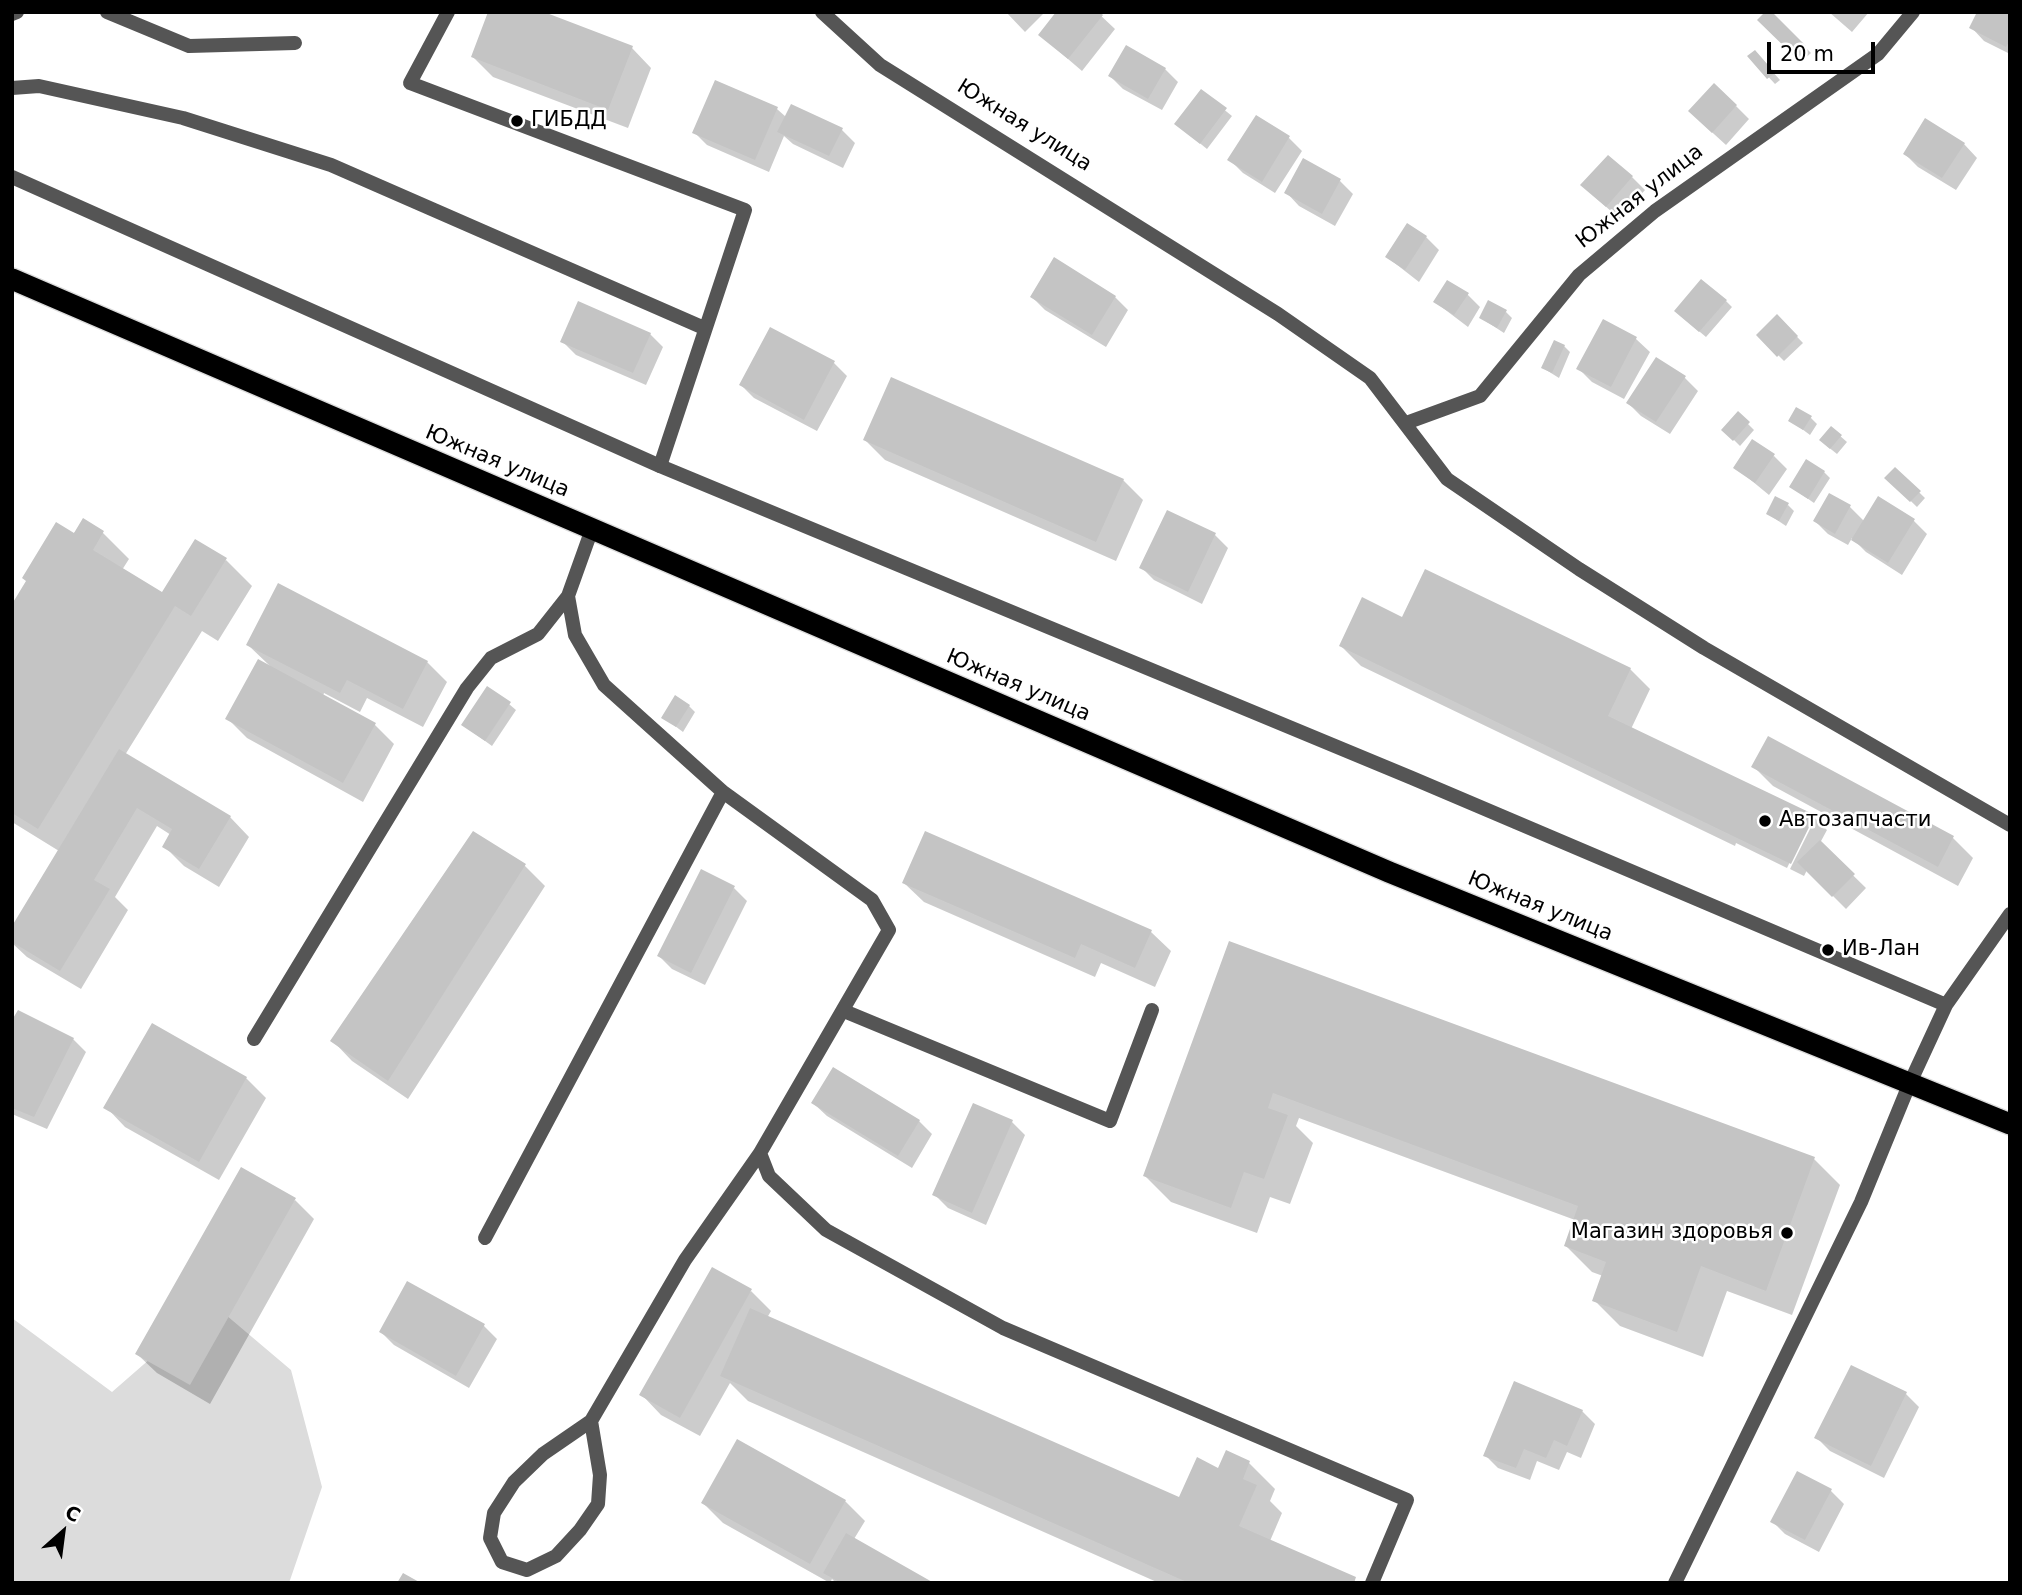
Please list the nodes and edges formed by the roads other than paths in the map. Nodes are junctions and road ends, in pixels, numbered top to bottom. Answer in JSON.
{"nodes":[{"id":1,"x":17,"y":12,"type":"edge"},
{"id":2,"x":107,"y":12,"type":"edge"},
{"id":3,"x":448,"y":12,"type":"edge"},
{"id":4,"x":822,"y":12,"type":"edge"},
{"id":5,"x":1913,"y":12,"type":"edge"},
{"id":6,"x":12,"y":14,"type":"edge"},
{"id":7,"x":295,"y":43,"type":"dead end"},
{"id":8,"x":12,"y":88,"type":"edge"},
{"id":9,"x":12,"y":177,"type":"edge"},
{"id":10,"x":12,"y":279,"type":"edge"},
{"id":11,"x":704,"y":327,"type":"junction"},
{"id":12,"x":1406,"y":423,"type":"junction"},
{"id":13,"x":660,"y":466,"type":"junction"},
{"id":14,"x":592,"y":529,"type":"junction"},
{"id":15,"x":568,"y":596,"type":"junction"},
{"id":16,"x":723,"y":792,"type":"junction"},
{"id":17,"x":2010,"y":825,"type":"edge"},
{"id":18,"x":2010,"y":914,"type":"edge"},
{"id":19,"x":1946,"y":1005,"type":"junction"},
{"id":20,"x":1152,"y":1010,"type":"dead end"},
{"id":21,"x":844,"y":1011,"type":"junction"},
{"id":22,"x":254,"y":1040,"type":"dead end"},
{"id":23,"x":1909,"y":1085,"type":"junction"},
{"id":24,"x":2010,"y":1124,"type":"edge"},
{"id":25,"x":760,"y":1153,"type":"junction"},
{"id":26,"x":485,"y":1238,"type":"dead end"},
{"id":27,"x":591,"y":1421,"type":"junction"},
{"id":28,"x":1372,"y":1583,"type":"edge"},
{"id":29,"x":1675,"y":1583,"type":"edge"}],
"edges":[{"from":1,"to":6,"type":"street"},
{"from":2,"to":7,"type":"street"},
{"from":3,"to":11,"type":"street"},
{"from":4,"to":12,"type":"street","name":"Южная улица"},
{"from":5,"to":12,"type":"street","name":"Южная улица"},
{"from":8,"to":11,"type":"street"},
{"from":9,"to":13,"type":"street"},
{"from":10,"to":14,"type":"highway","name":"Южная улица"},
{"from":11,"to":13,"type":"street"},
{"from":12,"to":17,"type":"street","name":"Южная улица"},
{"from":13,"to":19,"type":"street"},
{"from":14,"to":15,"type":"street"},
{"from":14,"to":23,"type":"highway","name":"Южная улица"},
{"from":15,"to":16,"type":"street"},
{"from":15,"to":22,"type":"street"},
{"from":16,"to":21,"type":"street"},
{"from":16,"to":26,"type":"street"},
{"from":18,"to":19,"type":"street"},
{"from":19,"to":23,"type":"street"},
{"from":20,"to":21,"type":"street"},
{"from":21,"to":25,"type":"street"},
{"from":23,"to":24,"type":"highway","name":"Южная улица"},
{"from":23,"to":29,"type":"street"},
{"from":25,"to":27,"type":"street"},
{"from":25,"to":28,"type":"street"},
{"from":27,"to":27,"type":"street"}]}
